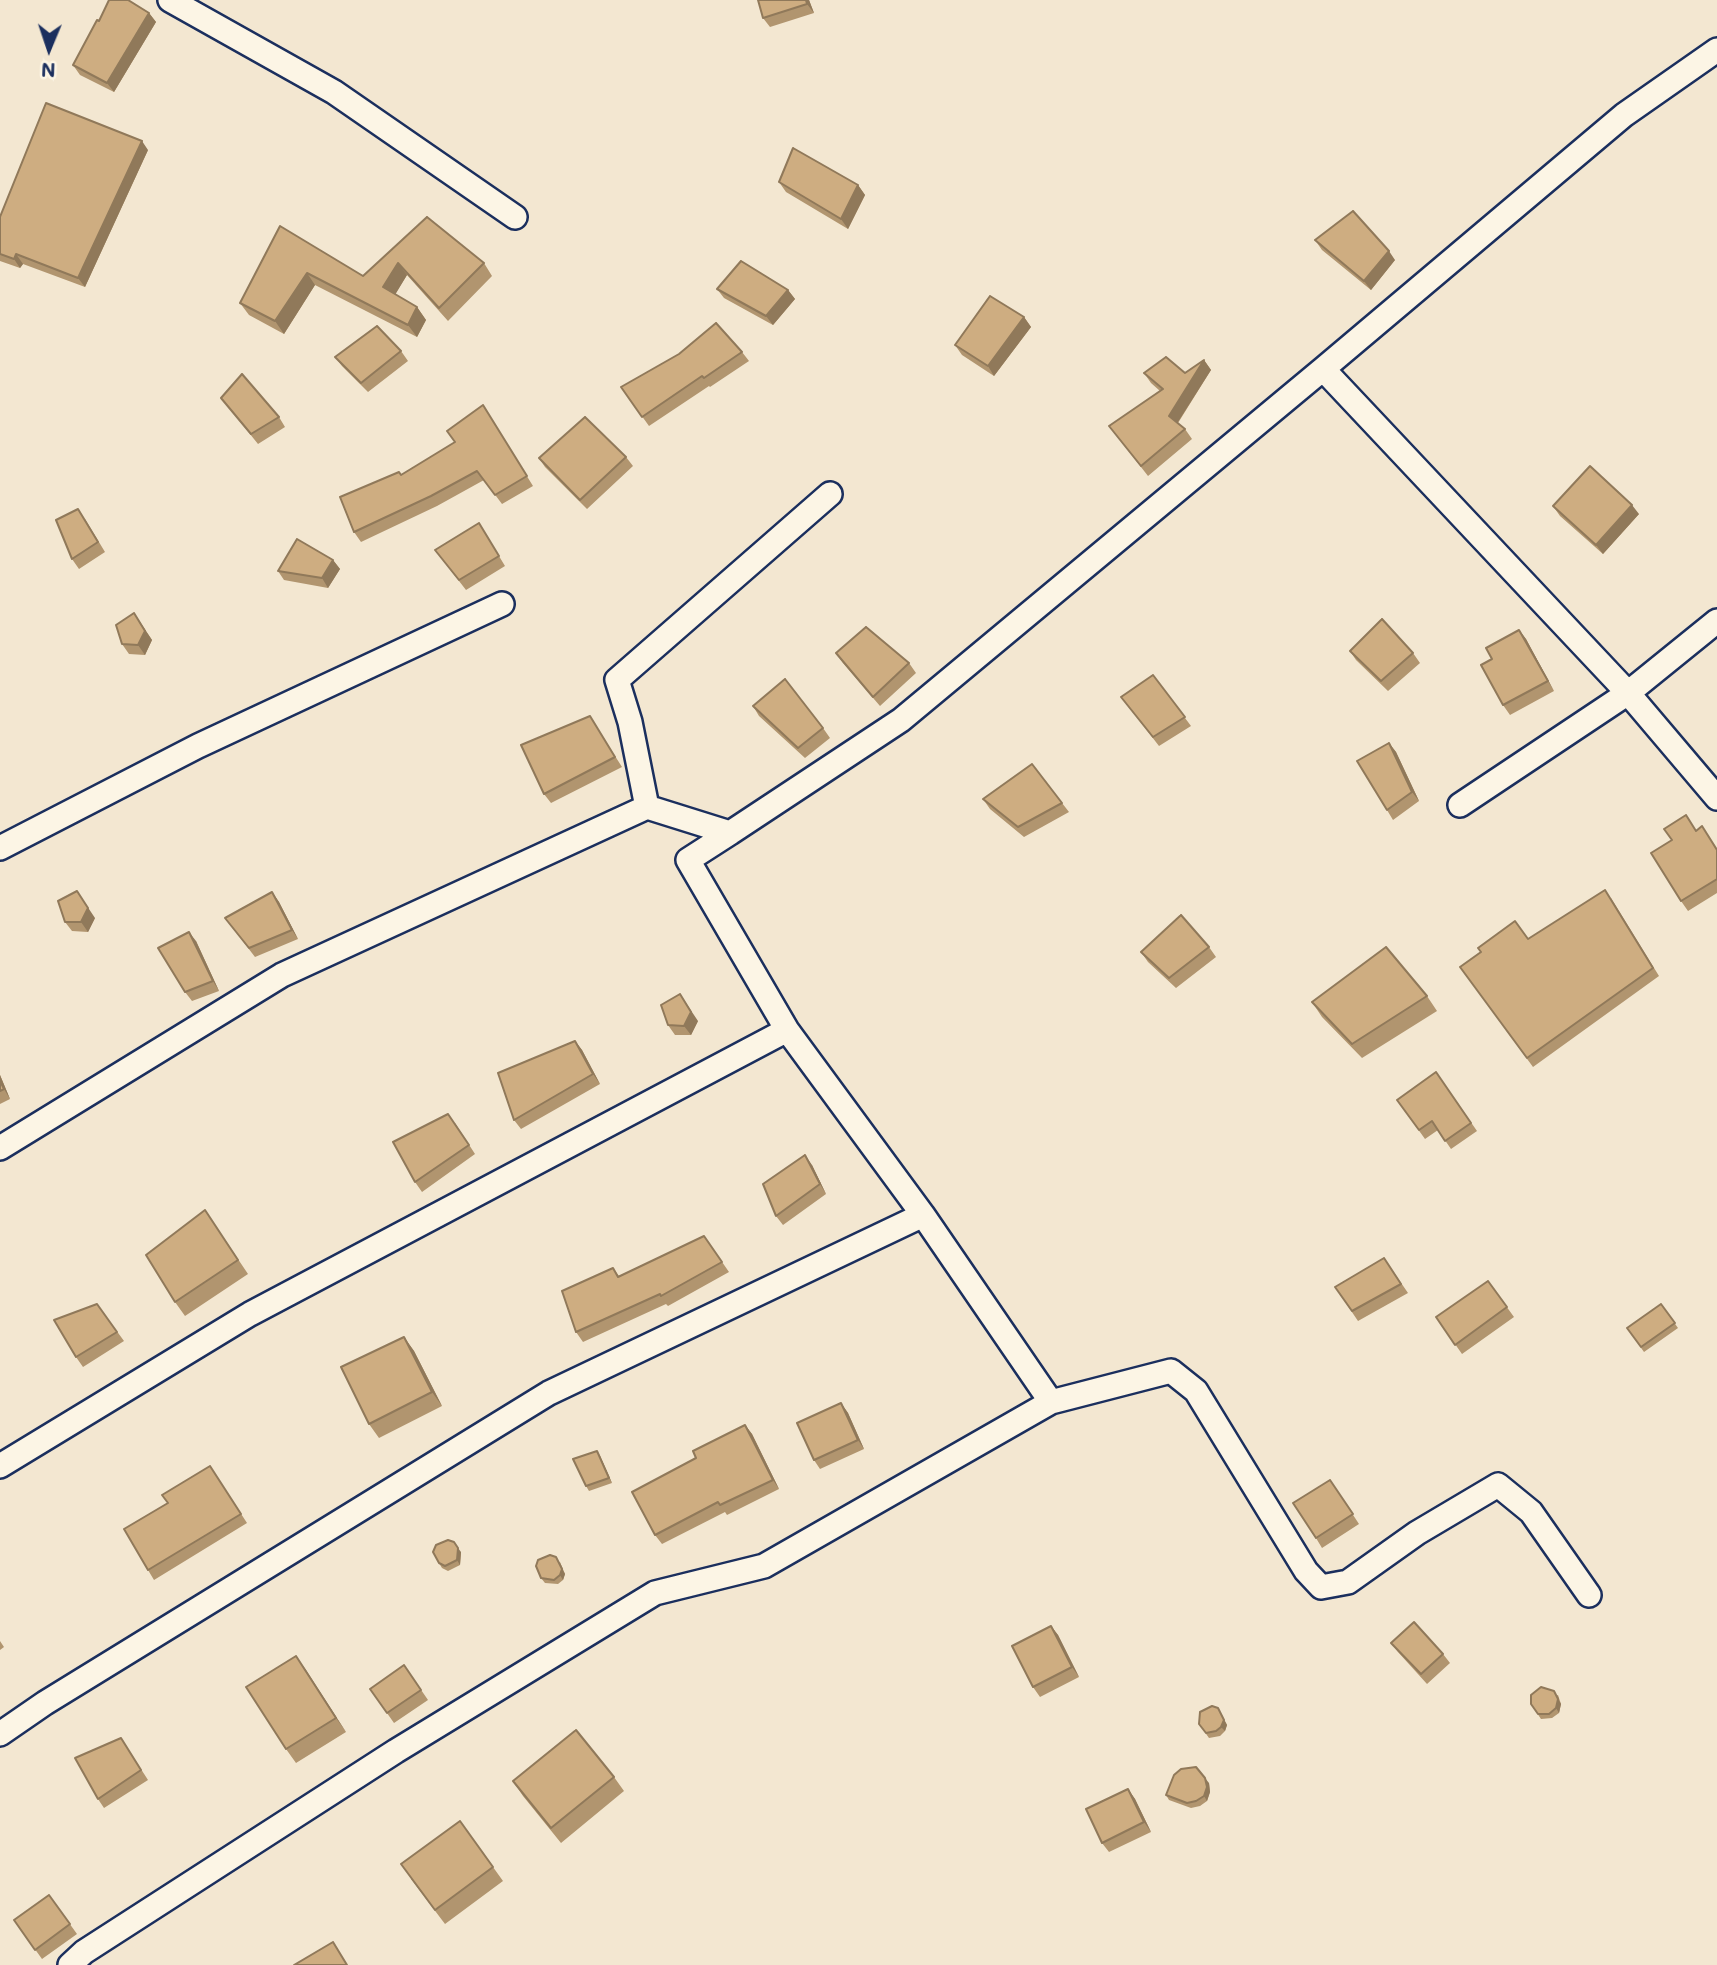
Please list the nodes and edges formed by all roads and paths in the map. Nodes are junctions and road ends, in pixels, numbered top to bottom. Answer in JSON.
{"nodes":[{"id":1,"x":170,"y":0,"type":"edge"},
{"id":2,"x":1717,"y":50,"type":"edge"},
{"id":3,"x":515,"y":217,"type":"dead end"},
{"id":4,"x":1323,"y":369,"type":"junction"},
{"id":5,"x":830,"y":494,"type":"dead end"},
{"id":6,"x":502,"y":604,"type":"dead end"},
{"id":7,"x":1717,"y":621,"type":"edge"},
{"id":8,"x":1628,"y":693,"type":"junction"},
{"id":9,"x":1717,"y":798,"type":"edge"},
{"id":10,"x":1460,"y":805,"type":"dead end"},
{"id":11,"x":647,"y":807,"type":"junction"},
{"id":12,"x":730,"y":833,"type":"junction"},
{"id":13,"x":0,"y":848,"type":"edge"},
{"id":14,"x":787,"y":1030,"type":"junction"},
{"id":15,"x":0,"y":1148,"type":"edge"},
{"id":16,"x":923,"y":1215,"type":"junction"},
{"id":17,"x":1051,"y":1402,"type":"junction"},
{"id":18,"x":0,"y":1466,"type":"edge"},
{"id":19,"x":1589,"y":1595,"type":"dead end"},
{"id":20,"x":0,"y":1734,"type":"edge"},
{"id":21,"x":70,"y":1965,"type":"edge"}],
"edges":[{"from":1,"to":3,"type":"street"},
{"from":2,"to":4,"type":"street"},
{"from":4,"to":8,"type":"street"},
{"from":4,"to":12,"type":"street"},
{"from":5,"to":11,"type":"street"},
{"from":6,"to":13,"type":"street"},
{"from":7,"to":8,"type":"street"},
{"from":8,"to":9,"type":"street"},
{"from":8,"to":10,"type":"street"},
{"from":11,"to":12,"type":"street"},
{"from":11,"to":15,"type":"street"},
{"from":12,"to":14,"type":"street"},
{"from":14,"to":16,"type":"street"},
{"from":14,"to":18,"type":"street"},
{"from":16,"to":17,"type":"street"},
{"from":16,"to":20,"type":"street"},
{"from":17,"to":19,"type":"street"},
{"from":17,"to":21,"type":"street"}]}
